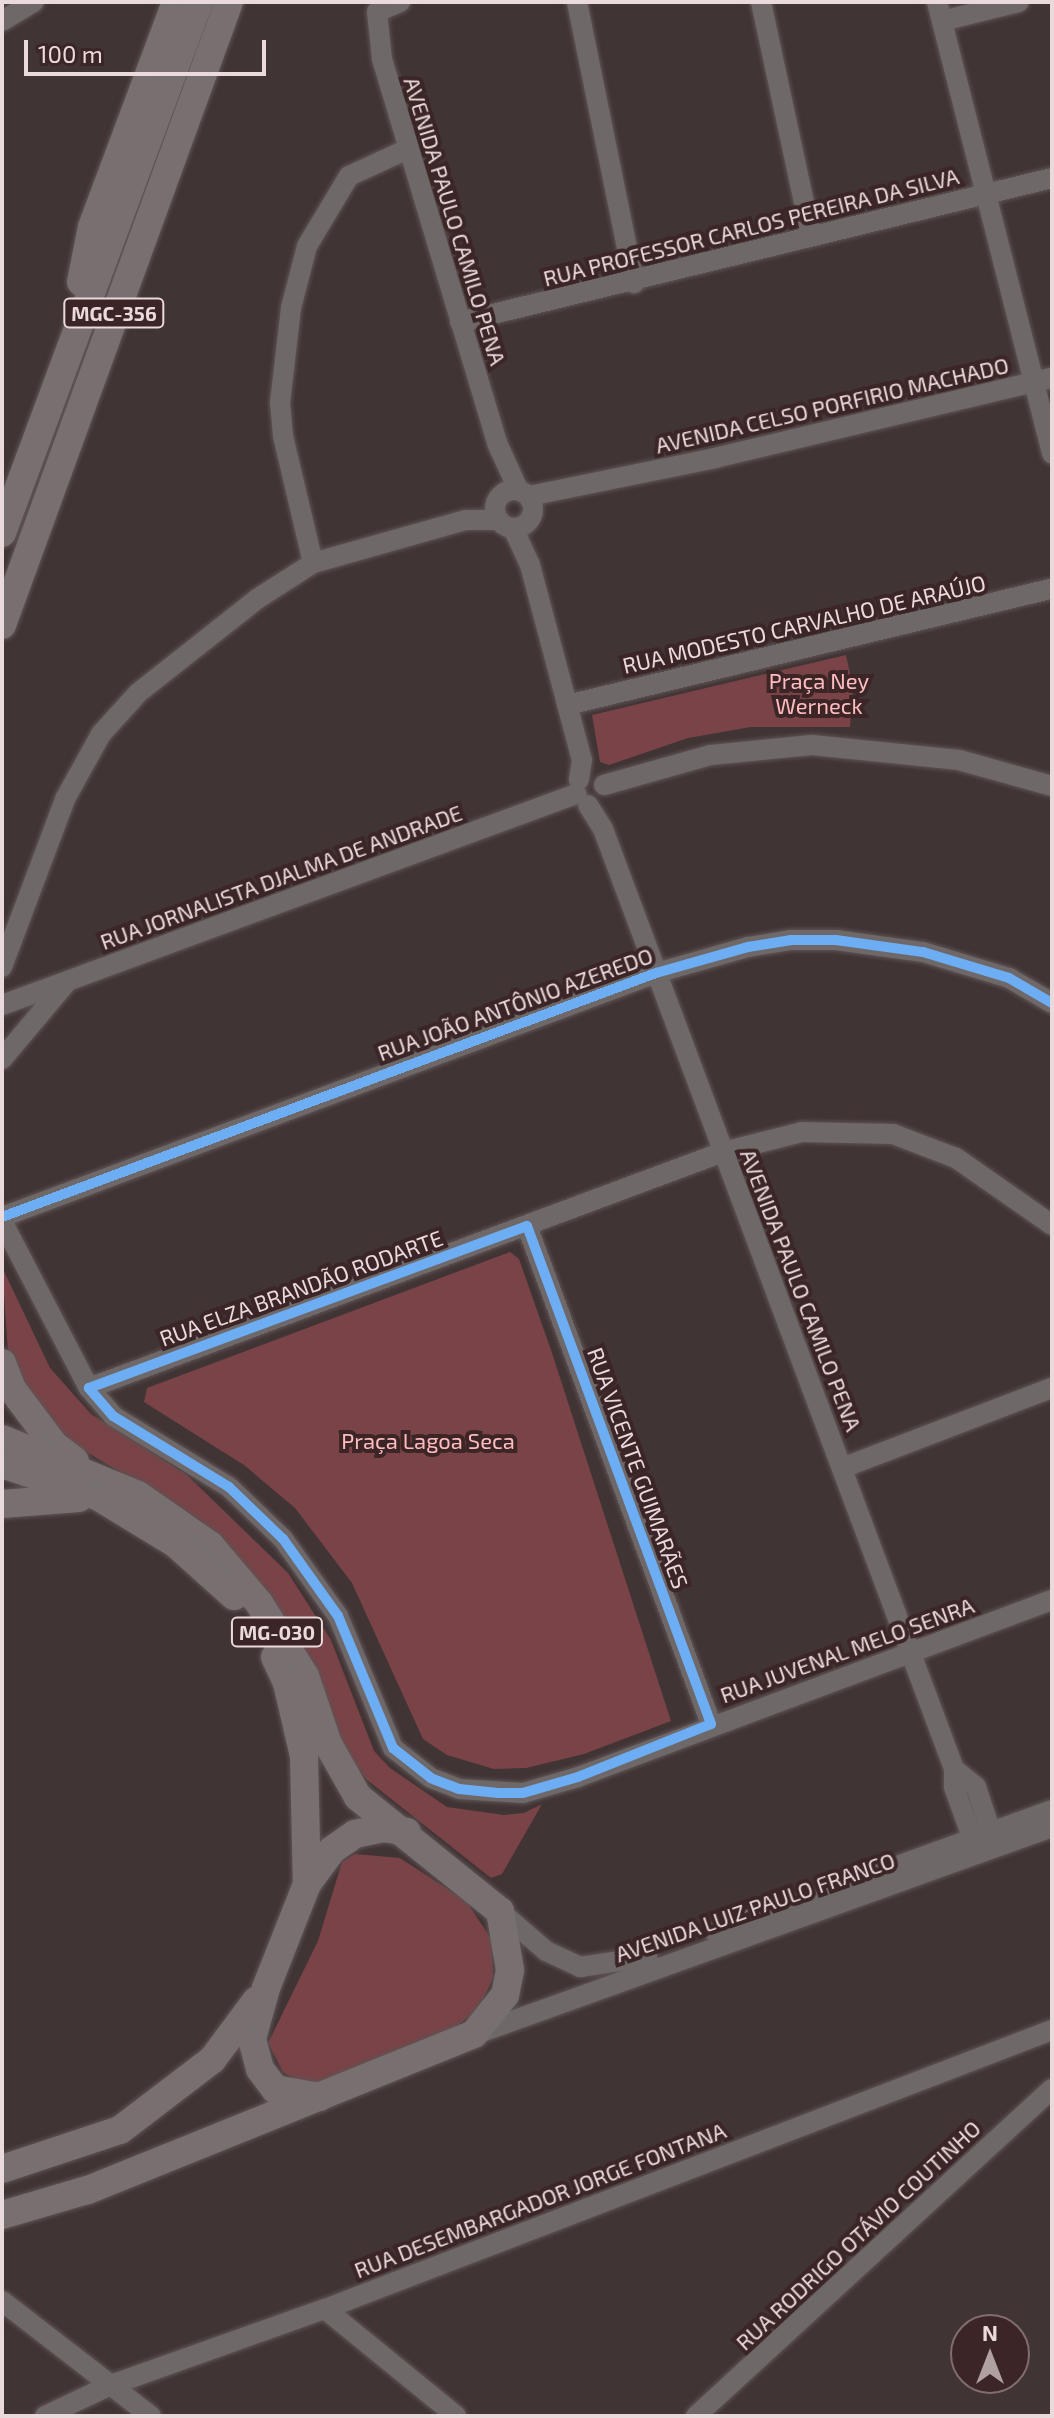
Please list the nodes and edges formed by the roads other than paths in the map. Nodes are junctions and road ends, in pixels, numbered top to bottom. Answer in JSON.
{"nodes":[{"id":1,"x":34,"y":2,"type":"edge"},
{"id":2,"x":176,"y":2,"type":"edge"},
{"id":3,"x":199,"y":2,"type":"edge"},
{"id":4,"x":229,"y":2,"type":"edge"},
{"id":5,"x":400,"y":2,"type":"edge"},
{"id":6,"x":577,"y":2,"type":"edge"},
{"id":7,"x":761,"y":2,"type":"edge"},
{"id":8,"x":1019,"y":2,"type":"edge"},
{"id":9,"x":940,"y":11,"type":"edge"},
{"id":10,"x":2,"y":21,"type":"edge"},
{"id":11,"x":408,"y":149,"type":"junction"},
{"id":12,"x":1052,"y":178,"type":"edge"},
{"id":13,"x":989,"y":193,"type":"junction"},
{"id":14,"x":811,"y":236,"type":"junction"},
{"id":15,"x":634,"y":283,"type":"junction"},
{"id":16,"x":460,"y":322,"type":"junction"},
{"id":17,"x":65,"y":357,"type":"junction"},
{"id":18,"x":1044,"y":380,"type":"edge"},
{"id":19,"x":1052,"y":454,"type":"edge"},
{"id":20,"x":514,"y":508,"type":"junction"},
{"id":21,"x":2,"y":533,"type":"edge"},
{"id":22,"x":313,"y":563,"type":"junction"},
{"id":23,"x":1052,"y":589,"type":"edge"},
{"id":24,"x":2,"y":625,"type":"edge"},
{"id":25,"x":567,"y":705,"type":"junction"},
{"id":26,"x":589,"y":786,"type":"junction"},
{"id":27,"x":1052,"y":786,"type":"edge"},
{"id":28,"x":2,"y":967,"type":"edge"},
{"id":29,"x":656,"y":973,"type":"junction"},
{"id":30,"x":67,"y":982,"type":"junction"},
{"id":31,"x":1052,"y":1003,"type":"edge"},
{"id":32,"x":2,"y":1005,"type":"edge"},
{"id":33,"x":2,"y":1059,"type":"edge"},
{"id":34,"x":723,"y":1152,"type":"junction"},
{"id":35,"x":2,"y":1219,"type":"edge"},
{"id":36,"x":1052,"y":1225,"type":"edge"},
{"id":37,"x":527,"y":1226,"type":"junction"},
{"id":38,"x":2,"y":1363,"type":"edge"},
{"id":39,"x":89,"y":1388,"type":"junction"},
{"id":40,"x":1052,"y":1388,"type":"edge"},
{"id":41,"x":2,"y":1439,"type":"edge"},
{"id":42,"x":2,"y":1464,"type":"edge"},
{"id":43,"x":842,"y":1468,"type":"junction"},
{"id":44,"x":97,"y":1487,"type":"junction"},
{"id":45,"x":2,"y":1504,"type":"edge"},
{"id":46,"x":1052,"y":1600,"type":"edge"},
{"id":47,"x":909,"y":1655,"type":"junction"},
{"id":48,"x":711,"y":1724,"type":"junction"},
{"id":49,"x":954,"y":1769,"type":"junction"},
{"id":50,"x":1052,"y":1810,"type":"edge"},
{"id":51,"x":1052,"y":1827,"type":"edge"},
{"id":52,"x":407,"y":1832,"type":"junction"},
{"id":53,"x":972,"y":1837,"type":"junction"},
{"id":54,"x":991,"y":1840,"type":"junction"},
{"id":55,"x":307,"y":1884,"type":"junction"},
{"id":56,"x":500,"y":1911,"type":"junction"},
{"id":57,"x":266,"y":1988,"type":"junction"},
{"id":58,"x":1052,"y":2030,"type":"edge"},
{"id":59,"x":474,"y":2034,"type":"junction"},
{"id":60,"x":1052,"y":2089,"type":"edge"},
{"id":61,"x":321,"y":2097,"type":"junction"},
{"id":62,"x":2,"y":2169,"type":"edge"},
{"id":63,"x":7,"y":2216,"type":"edge"},
{"id":64,"x":2,"y":2301,"type":"edge"},
{"id":65,"x":325,"y":2309,"type":"junction"},
{"id":66,"x":111,"y":2385,"type":"junction"},
{"id":67,"x":45,"y":2416,"type":"edge"},
{"id":68,"x":151,"y":2416,"type":"edge"},
{"id":69,"x":456,"y":2416,"type":"edge"},
{"id":70,"x":696,"y":2416,"type":"edge"}],
"edges":[{"from":1,"to":10,"type":"street"},
{"from":2,"to":17,"type":"highway"},
{"from":3,"to":17,"type":"highway","number":"MGC-356"},
{"from":4,"to":24,"type":"highway","number":"MGC-356"},
{"from":5,"to":11,"type":"street","name":"AVENIDA PAULO CAMILO PENA"},
{"from":6,"to":15,"type":"street"},
{"from":7,"to":14,"type":"street"},
{"from":8,"to":9,"type":"street"},
{"from":9,"to":13,"type":"street"},
{"from":11,"to":16,"type":"street","name":"AVENIDA PAULO CAMILO PENA"},
{"from":11,"to":22,"type":"street"},
{"from":12,"to":13,"type":"street","name":"RUA PROFESSOR CARLOS PEREIRA DA SILVA"},
{"from":13,"to":14,"type":"street","name":"RUA PROFESSOR CARLOS PEREIRA DA SILVA"},
{"from":13,"to":18,"type":"street"},
{"from":14,"to":15,"type":"street","name":"RUA PROFESSOR CARLOS PEREIRA DA SILVA"},
{"from":15,"to":16,"type":"street","name":"RUA PROFESSOR CARLOS PEREIRA DA SILVA"},
{"from":16,"to":20,"type":"street","name":"AVENIDA PAULO CAMILO PENA"},
{"from":17,"to":21,"type":"highway","number":"MGC-356"},
{"from":18,"to":19,"type":"street"},
{"from":18,"to":20,"type":"street","name":"AVENIDA CELSO PORFIRIO MACHADO"},
{"from":20,"to":22,"type":"street","name":"AVENIDA CELSO PORFIRIO MACHADO"},
{"from":20,"to":25,"type":"street","name":"AVENIDA PAULO CAMILO PENA"},
{"from":22,"to":28,"type":"street","name":"AVENIDA CELSO PORFIRIO MACHADO"},
{"from":23,"to":25,"type":"street","name":"RUA MODESTO CARVALHO DE ARAÚJO"},
{"from":25,"to":26,"type":"street","name":"AVENIDA PAULO CAMILO PENA"},
{"from":26,"to":27,"type":"street","name":"RUA JORNALISTA DJALMA DE ANDRADE"},
{"from":26,"to":29,"type":"street","name":"AVENIDA PAULO CAMILO PENA"},
{"from":26,"to":30,"type":"street","name":"RUA JORNALISTA DJALMA DE ANDRADE"},
{"from":29,"to":31,"type":"street","name":"RUA JOÃO ANTÔNIO AZEREDO"},
{"from":29,"to":34,"type":"street","name":"AVENIDA PAULO CAMILO PENA"},
{"from":29,"to":35,"type":"street","name":"RUA JOÃO ANTÔNIO AZEREDO"},
{"from":30,"to":32,"type":"street","name":"RUA JORNALISTA DJALMA DE ANDRADE"},
{"from":30,"to":33,"type":"street"},
{"from":34,"to":36,"type":"street","name":"RUA ELZA BRANDÃO RODARTE"},
{"from":34,"to":37,"type":"street","name":"RUA ELZA BRANDÃO RODARTE"},
{"from":34,"to":43,"type":"street","name":"AVENIDA PAULO CAMILO PENA"},
{"from":35,"to":39,"type":"street","name":"RUA JUVENAL MELO SENRA"},
{"from":37,"to":39,"type":"street","name":"RUA ELZA BRANDÃO RODARTE"},
{"from":37,"to":48,"type":"street","name":"RUA VICENTE GUIMARÃES"},
{"from":38,"to":44,"type":"highway"},
{"from":39,"to":48,"type":"street","name":"RUA JUVENAL MELO SENRA"},
{"from":40,"to":43,"type":"street"},
{"from":41,"to":44,"type":"highway","number":"MG-030"},
{"from":42,"to":44,"type":"highway","number":"MG-030"},
{"from":43,"to":47,"type":"street","name":"AVENIDA PAULO CAMILO PENA"},
{"from":44,"to":45,"type":"highway"},
{"from":44,"to":52,"type":"highway","number":"MG-030"},
{"from":44,"to":55,"type":"highway","number":"MG-030"},
{"from":46,"to":47,"type":"street","name":"RUA JUVENAL MELO SENRA"},
{"from":47,"to":48,"type":"street","name":"RUA JUVENAL MELO SENRA"},
{"from":47,"to":49,"type":"street","name":"AVENIDA PAULO CAMILO PENA"},
{"from":49,"to":53,"type":"street","name":"AVENIDA PAULO CAMILO PENA"},
{"from":49,"to":54,"type":"street","name":"AVENIDA PAULO CAMILO PENA"},
{"from":50,"to":54,"type":"street","name":"AVENIDA LUIZ PAULO FRANCO"},
{"from":51,"to":54,"type":"street","name":"AVENIDA LUIZ PAULO FRANCO"},
{"from":52,"to":55,"type":"highway"},
{"from":52,"to":56,"type":"highway","number":"MG-030"},
{"from":53,"to":54,"type":"street","name":"AVENIDA LUIZ PAULO FRANCO"},
{"from":53,"to":56,"type":"street","name":"AVENIDA LUIZ PAULO FRANCO"},
{"from":54,"to":59,"type":"street","name":"AVENIDA LUIZ PAULO FRANCO"},
{"from":55,"to":57,"type":"highway","number":"MG-030"},
{"from":56,"to":59,"type":"highway"},
{"from":57,"to":61,"type":"highway"},
{"from":57,"to":62,"type":"highway","number":"MG-030"},
{"from":58,"to":65,"type":"street","name":"RUA DESEMBARGADOR JORGE FONTANA"},
{"from":59,"to":61,"type":"highway"},
{"from":60,"to":70,"type":"street","name":"RUA RODRIGO OTÁVIO COUTINHO"},
{"from":61,"to":63,"type":"highway"},
{"from":64,"to":66,"type":"street"},
{"from":65,"to":66,"type":"street","name":"RUA DESEMBARGADOR JORGE FONTANA"},
{"from":65,"to":69,"type":"street"},
{"from":66,"to":67,"type":"street","name":"RUA DESEMBARGADOR JORGE FONTANA"},
{"from":66,"to":68,"type":"street"}]}
